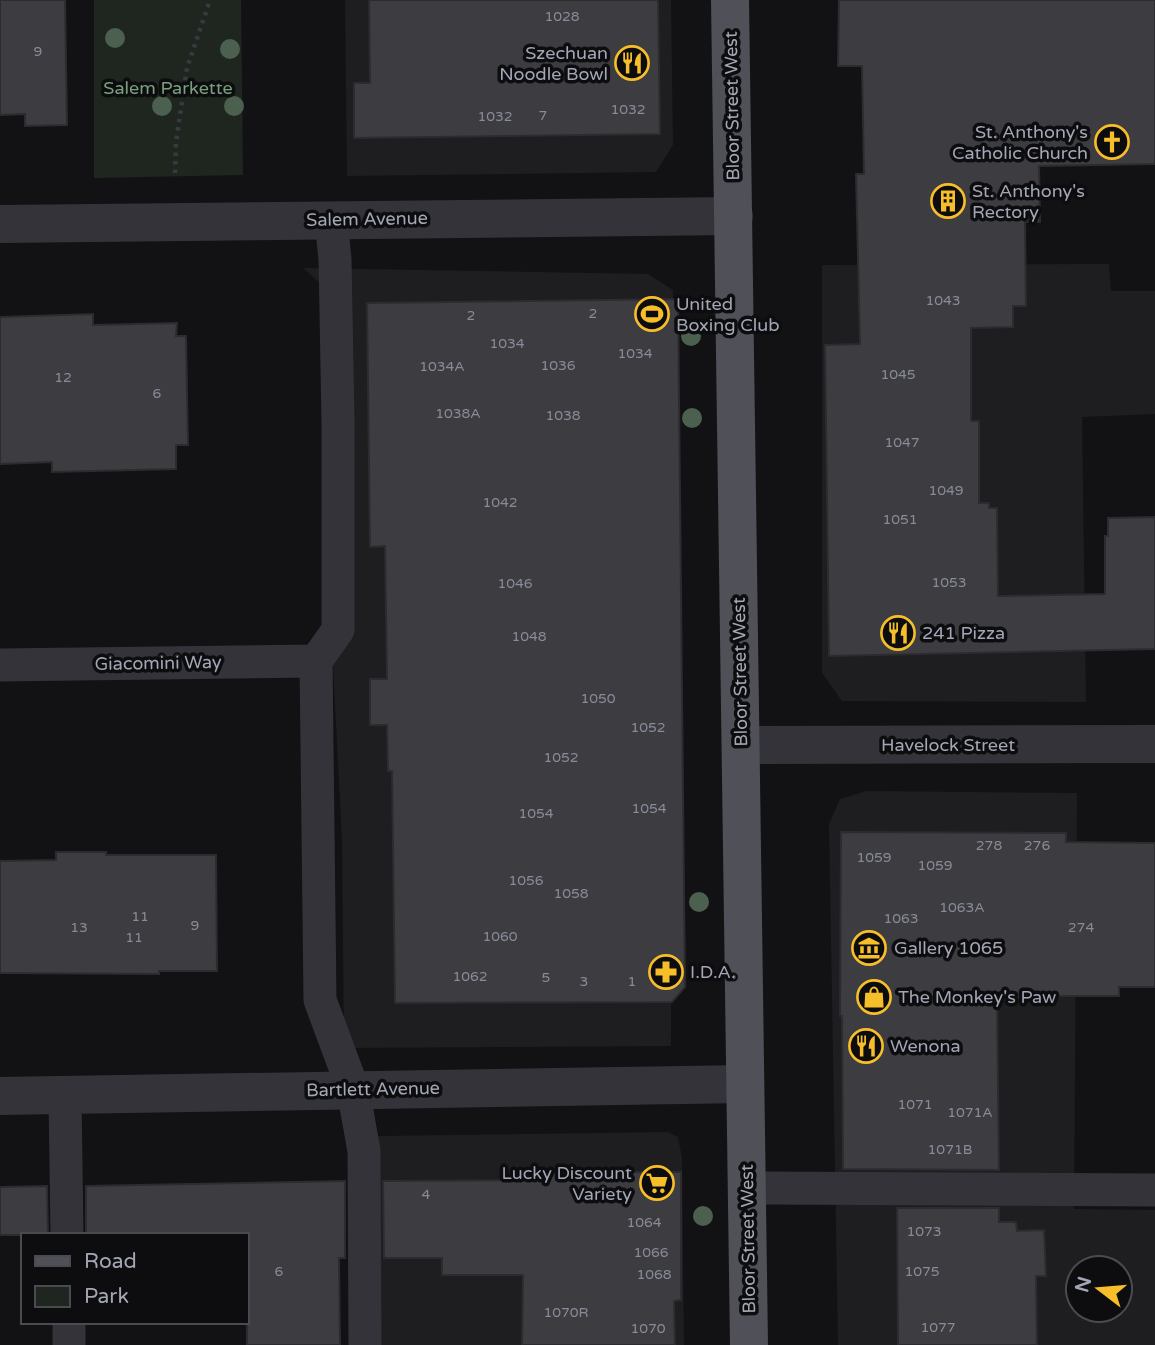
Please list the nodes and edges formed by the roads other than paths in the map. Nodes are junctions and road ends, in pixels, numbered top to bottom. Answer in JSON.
{"nodes":[{"id":1,"x":730,"y":0,"type":"edge"},
{"id":2,"x":734,"y":216,"type":"junction"},
{"id":3,"x":331,"y":220,"type":"junction"},
{"id":4,"x":0,"y":224,"type":"edge"},
{"id":5,"x":316,"y":660,"type":"junction"},
{"id":6,"x":0,"y":665,"type":"edge"},
{"id":7,"x":1155,"y":744,"type":"edge"},
{"id":8,"x":741,"y":745,"type":"junction"},
{"id":9,"x":745,"y":1084,"type":"junction"},
{"id":10,"x":352,"y":1089,"type":"junction"},
{"id":11,"x":0,"y":1096,"type":"edge"},
{"id":12,"x":65,"y":1096,"type":"junction"},
{"id":13,"x":747,"y":1188,"type":"junction"},
{"id":14,"x":1155,"y":1190,"type":"edge"},
{"id":15,"x":68,"y":1233,"type":"edge"},
{"id":16,"x":69,"y":1324,"type":"edge"},
{"id":17,"x":69,"y":1345,"type":"edge"},
{"id":18,"x":365,"y":1345,"type":"edge"},
{"id":19,"x":749,"y":1345,"type":"edge"}],
"edges":[{"from":1,"to":2,"type":"main road","name":"Bloor Street West"},
{"from":2,"to":3,"type":"street","name":"Salem Avenue"},
{"from":2,"to":8,"type":"main road","name":"Bloor Street West"},
{"from":3,"to":4,"type":"street","name":"Salem Avenue"},
{"from":3,"to":5,"type":"lane"},
{"from":5,"to":6,"type":"lane","name":"Giacomini Way"},
{"from":5,"to":10,"type":"lane"},
{"from":7,"to":8,"type":"street","name":"Havelock Street"},
{"from":8,"to":9,"type":"main road","name":"Bloor Street West"},
{"from":9,"to":10,"type":"street","name":"Bartlett Avenue"},
{"from":9,"to":13,"type":"main road","name":"Bloor Street West"},
{"from":10,"to":12,"type":"street","name":"Bartlett Avenue"},
{"from":10,"to":18,"type":"lane"},
{"from":11,"to":12,"type":"street","name":"Bartlett Avenue"},
{"from":12,"to":15,"type":"lane"},
{"from":13,"to":14,"type":"lane"},
{"from":13,"to":19,"type":"main road","name":"Bloor Street West"},
{"from":16,"to":17,"type":"lane"}]}
